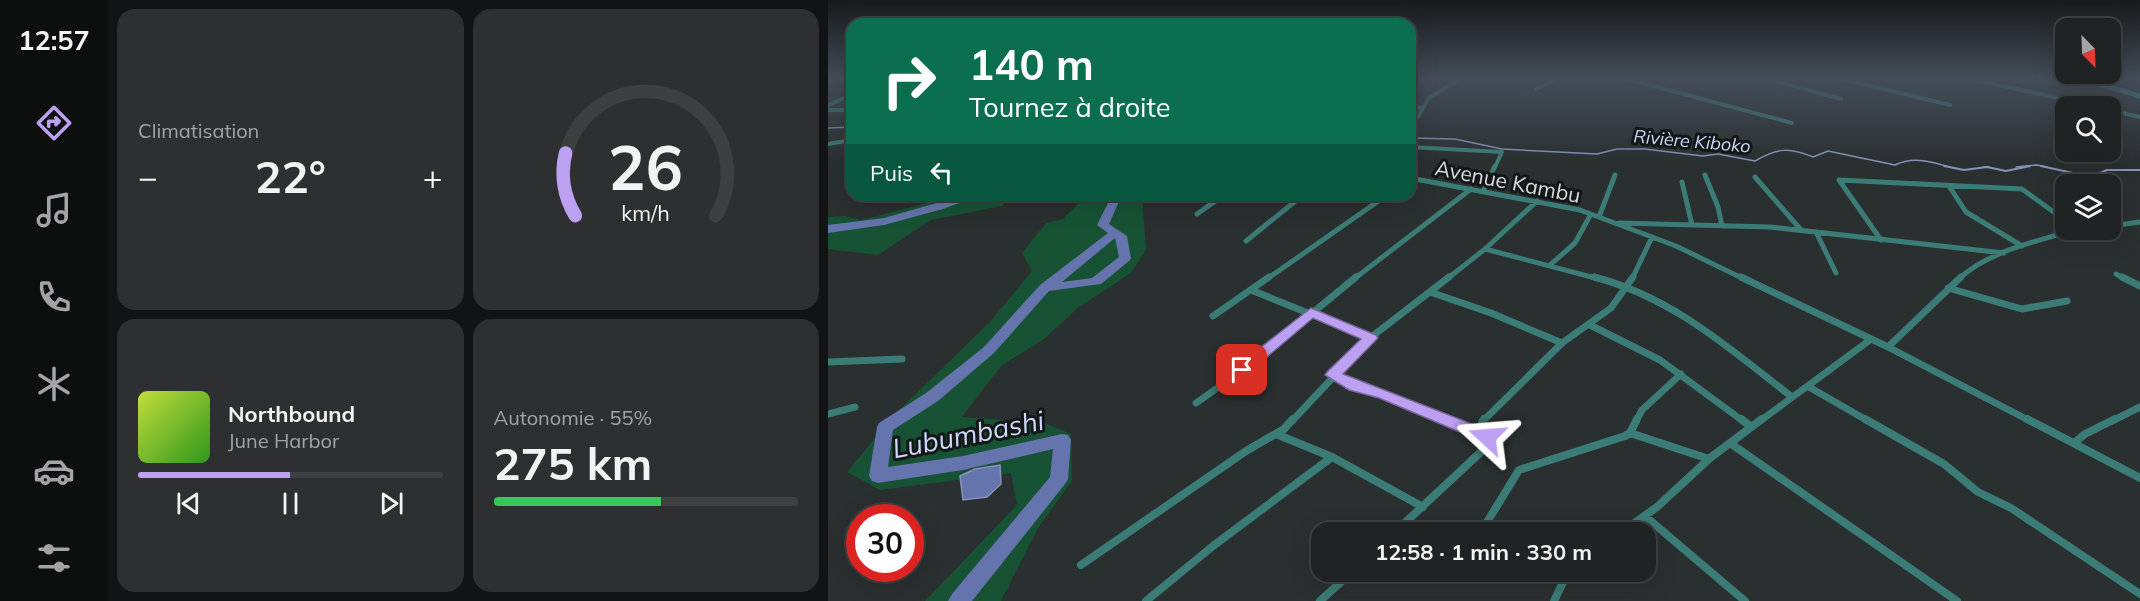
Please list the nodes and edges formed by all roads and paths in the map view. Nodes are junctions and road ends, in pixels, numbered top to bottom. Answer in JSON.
{"nodes":[{"id":1,"x":1417,"y":107,"type":"edge"},
{"id":2,"x":1732,"y":107,"type":"edge"},
{"id":3,"x":1420,"y":108,"type":"joint"},
{"id":4,"x":828,"y":110,"type":"edge"},
{"id":5,"x":846,"y":110,"type":"edge"},
{"id":6,"x":2121,"y":113,"type":"edge"},
{"id":7,"x":1416,"y":116,"type":"edge"},
{"id":8,"x":2140,"y":117,"type":"edge"},
{"id":9,"x":1792,"y":123,"type":"dead end"},
{"id":10,"x":846,"y":141,"type":"edge"},
{"id":11,"x":828,"y":144,"type":"edge"},
{"id":12,"x":1416,"y":147,"type":"edge"},
{"id":13,"x":1615,"y":175,"type":"dead end"},
{"id":14,"x":1705,"y":175,"type":"dead end"},
{"id":15,"x":1755,"y":177,"type":"dead end"},
{"id":16,"x":1416,"y":179,"type":"edge"},
{"id":17,"x":1682,"y":182,"type":"dead end"},
{"id":18,"x":1949,"y":186,"type":"junction"},
{"id":19,"x":1471,"y":189,"type":"junction"},
{"id":20,"x":1483,"y":191,"type":"junction"},
{"id":21,"x":1215,"y":201,"type":"edge"},
{"id":22,"x":1295,"y":201,"type":"edge"},
{"id":23,"x":1378,"y":201,"type":"edge"},
{"id":24,"x":1537,"y":201,"type":"junction"},
{"id":25,"x":2055,"y":213,"type":"edge"},
{"id":26,"x":1197,"y":214,"type":"dead end"},
{"id":27,"x":1592,"y":214,"type":"junction"},
{"id":28,"x":1599,"y":217,"type":"junction"},
{"id":29,"x":1613,"y":222,"type":"junction"},
{"id":30,"x":2140,"y":222,"type":"edge"},
{"id":31,"x":1640,"y":223,"type":"junction"},
{"id":32,"x":1692,"y":225,"type":"junction"},
{"id":33,"x":2121,"y":225,"type":"edge"},
{"id":34,"x":1722,"y":226,"type":"junction"},
{"id":35,"x":1801,"y":230,"type":"junction"},
{"id":36,"x":1640,"y":232,"type":"junction"},
{"id":37,"x":1816,"y":232,"type":"junction"},
{"id":38,"x":2055,"y":236,"type":"edge"},
{"id":39,"x":1652,"y":237,"type":"junction"},
{"id":40,"x":1881,"y":240,"type":"junction"},
{"id":41,"x":1246,"y":241,"type":"dead end"},
{"id":42,"x":2022,"y":246,"type":"junction"},
{"id":43,"x":1485,"y":249,"type":"junction"},
{"id":44,"x":2004,"y":252,"type":"junction"},
{"id":45,"x":1550,"y":265,"type":"junction"},
{"id":46,"x":1836,"y":273,"type":"dead end"},
{"id":47,"x":2116,"y":274,"type":"dead end"},
{"id":48,"x":1628,"y":286,"type":"junction"},
{"id":49,"x":2140,"y":286,"type":"edge"},
{"id":50,"x":1948,"y":288,"type":"junction"},
{"id":51,"x":1251,"y":290,"type":"junction"},
{"id":52,"x":1430,"y":292,"type":"junction"},
{"id":53,"x":2067,"y":301,"type":"dead end"},
{"id":54,"x":1311,"y":312,"type":"junction"},
{"id":55,"x":1213,"y":316,"type":"dead end"},
{"id":56,"x":1590,"y":325,"type":"junction"},
{"id":57,"x":1370,"y":338,"type":"junction"},
{"id":58,"x":1870,"y":340,"type":"junction"},
{"id":59,"x":1562,"y":343,"type":"junction"},
{"id":60,"x":1888,"y":347,"type":"junction"},
{"id":61,"x":902,"y":359,"type":"dead end"},
{"id":62,"x":828,"y":362,"type":"edge"},
{"id":63,"x":1681,"y":374,"type":"junction"},
{"id":64,"x":1333,"y":375,"type":"junction"},
{"id":65,"x":1809,"y":387,"type":"junction"},
{"id":66,"x":1792,"y":397,"type":"junction"},
{"id":67,"x":1196,"y":403,"type":"dead end"},
{"id":68,"x":855,"y":407,"type":"dead end"},
{"id":69,"x":2140,"y":407,"type":"edge"},
{"id":70,"x":828,"y":414,"type":"edge"},
{"id":71,"x":1750,"y":426,"type":"junction"},
{"id":72,"x":1630,"y":433,"type":"junction"},
{"id":73,"x":1276,"y":434,"type":"junction"},
{"id":74,"x":1487,"y":437,"type":"junction"},
{"id":75,"x":1730,"y":443,"type":"junction"},
{"id":76,"x":2074,"y":444,"type":"junction"},
{"id":77,"x":1332,"y":457,"type":"junction"},
{"id":78,"x":1709,"y":459,"type":"junction"},
{"id":79,"x":2140,"y":478,"type":"edge"},
{"id":80,"x":1422,"y":507,"type":"junction"},
{"id":81,"x":1646,"y":517,"type":"junction"},
{"id":82,"x":1406,"y":522,"type":"edge"},
{"id":83,"x":1487,"y":522,"type":"edge"},
{"id":84,"x":1638,"y":522,"type":"edge"},
{"id":85,"x":1081,"y":565,"type":"dead end"},
{"id":86,"x":1341,"y":582,"type":"edge"},
{"id":87,"x":1563,"y":582,"type":"edge"},
{"id":88,"x":2140,"y":594,"type":"edge"},
{"id":89,"x":1146,"y":601,"type":"edge"},
{"id":90,"x":1320,"y":601,"type":"edge"},
{"id":91,"x":1554,"y":601,"type":"edge"},
{"id":92,"x":1745,"y":601,"type":"edge"},
{"id":93,"x":1958,"y":601,"type":"edge"}],
"edges":[{"from":1,"to":3,"type":"street"},
{"from":2,"to":9,"type":"street"},
{"from":3,"to":7,"type":"street"},
{"from":4,"to":5,"type":"street"},
{"from":6,"to":8,"type":"street"},
{"from":10,"to":11,"type":"street"},
{"from":12,"to":20,"type":"street"},
{"from":13,"to":28,"type":"street"},
{"from":14,"to":34,"type":"street"},
{"from":15,"to":35,"type":"street"},
{"from":16,"to":19,"type":"street","name":"Avenue Kambu"},
{"from":17,"to":32,"type":"street"},
{"from":18,"to":25,"type":"street"},
{"from":18,"to":40,"type":"street"},
{"from":18,"to":42,"type":"street"},
{"from":19,"to":20,"type":"street","name":"Avenue Kambu"},
{"from":19,"to":54,"type":"street"},
{"from":20,"to":24,"type":"street","name":"Avenue Kambu"},
{"from":21,"to":26,"type":"street"},
{"from":22,"to":41,"type":"street"},
{"from":23,"to":51,"type":"street"},
{"from":24,"to":27,"type":"street","name":"Avenue Kambu"},
{"from":24,"to":43,"type":"street"},
{"from":27,"to":28,"type":"street","name":"Avenue Kambu"},
{"from":27,"to":45,"type":"street"},
{"from":28,"to":29,"type":"street","name":"Avenue Kambu"},
{"from":29,"to":31,"type":"street"},
{"from":29,"to":36,"type":"street","name":"Avenue Kambu"},
{"from":30,"to":33,"type":"street"},
{"from":31,"to":32,"type":"street"},
{"from":31,"to":36,"type":"street"},
{"from":32,"to":34,"type":"street"},
{"from":34,"to":35,"type":"street"},
{"from":35,"to":37,"type":"street"},
{"from":36,"to":39,"type":"street","name":"Avenue Kambu"},
{"from":37,"to":40,"type":"street"},
{"from":37,"to":46,"type":"street"},
{"from":38,"to":42,"type":"street"},
{"from":39,"to":48,"type":"street"},
{"from":39,"to":58,"type":"street","name":"Avenue Kambu"},
{"from":40,"to":44,"type":"street"},
{"from":42,"to":44,"type":"street"},
{"from":43,"to":45,"type":"street"},
{"from":43,"to":52,"type":"street"},
{"from":44,"to":50,"type":"street"},
{"from":45,"to":48,"type":"street"},
{"from":47,"to":49,"type":"street"},
{"from":48,"to":56,"type":"street"},
{"from":48,"to":66,"type":"street"},
{"from":50,"to":53,"type":"street"},
{"from":50,"to":60,"type":"street"},
{"from":51,"to":54,"type":"street"},
{"from":51,"to":55,"type":"street"},
{"from":52,"to":57,"type":"street"},
{"from":52,"to":59,"type":"street"},
{"from":54,"to":57,"type":"street"},
{"from":54,"to":67,"type":"street"},
{"from":56,"to":59,"type":"street"},
{"from":56,"to":63,"type":"street"},
{"from":57,"to":64,"type":"street"},
{"from":58,"to":60,"type":"street","name":"Avenue Kambu"},
{"from":58,"to":65,"type":"street"},
{"from":59,"to":74,"type":"street"},
{"from":60,"to":76,"type":"street","name":"Avenue Kambu"},
{"from":61,"to":62,"type":"street"},
{"from":63,"to":71,"type":"street"},
{"from":63,"to":72,"type":"street"},
{"from":64,"to":73,"type":"street"},
{"from":64,"to":74,"type":"street"},
{"from":65,"to":66,"type":"street"},
{"from":65,"to":88,"type":"street"},
{"from":66,"to":71,"type":"street"},
{"from":68,"to":70,"type":"street"},
{"from":69,"to":76,"type":"street"},
{"from":71,"to":75,"type":"street"},
{"from":72,"to":78,"type":"street"},
{"from":72,"to":83,"type":"street"},
{"from":73,"to":77,"type":"street"},
{"from":73,"to":85,"type":"street"},
{"from":74,"to":80,"type":"street"},
{"from":75,"to":78,"type":"street"},
{"from":75,"to":93,"type":"street"},
{"from":76,"to":79,"type":"street","name":"Avenue Kambu"},
{"from":77,"to":80,"type":"street"},
{"from":77,"to":89,"type":"street"},
{"from":78,"to":81,"type":"street"},
{"from":80,"to":82,"type":"street"},
{"from":81,"to":84,"type":"street"},
{"from":81,"to":92,"type":"street"},
{"from":86,"to":90,"type":"street"},
{"from":87,"to":91,"type":"street"}]}
